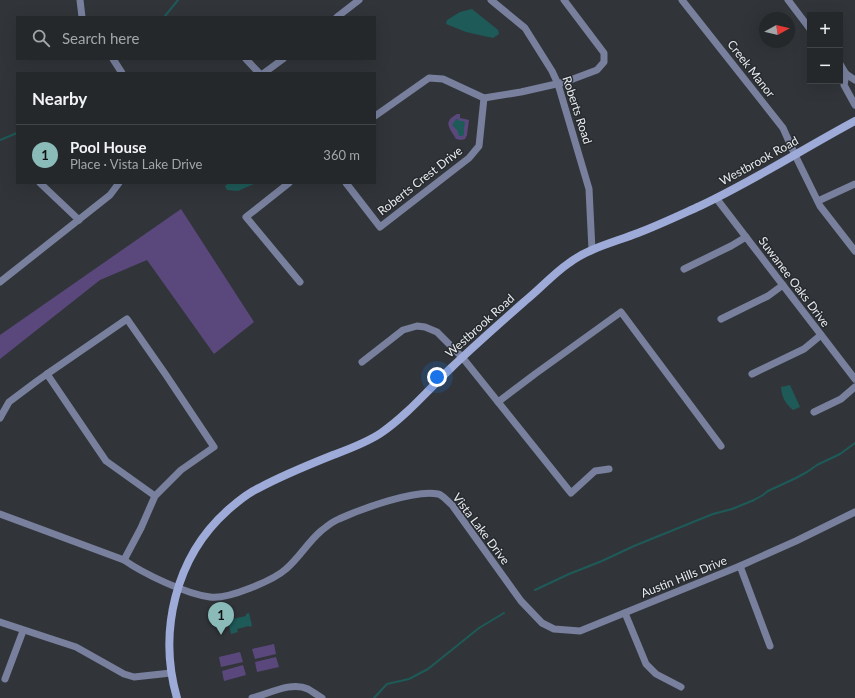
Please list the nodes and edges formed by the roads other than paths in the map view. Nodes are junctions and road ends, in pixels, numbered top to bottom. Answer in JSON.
{"nodes":[{"id":1,"x":80,"y":0,"type":"edge"},
{"id":2,"x":358,"y":0,"type":"edge"},
{"id":3,"x":490,"y":0,"type":"edge"},
{"id":4,"x":564,"y":0,"type":"edge"},
{"id":5,"x":682,"y":0,"type":"edge"},
{"id":6,"x":788,"y":0,"type":"edge"},
{"id":7,"x":82,"y":16,"type":"edge"},
{"id":8,"x":338,"y":16,"type":"edge"},
{"id":9,"x":807,"y":26,"type":"edge"},
{"id":10,"x":114,"y":60,"type":"edge"},
{"id":11,"x":247,"y":60,"type":"edge"},
{"id":12,"x":282,"y":60,"type":"edge"},
{"id":13,"x":843,"y":69,"type":"edge"},
{"id":14,"x":121,"y":72,"type":"edge"},
{"id":15,"x":258,"y":72,"type":"edge"},
{"id":16,"x":265,"y":72,"type":"edge"},
{"id":17,"x":846,"y":74,"type":"junction"},
{"id":18,"x":855,"y":80,"type":"edge"},
{"id":19,"x":558,"y":84,"type":"junction"},
{"id":20,"x":484,"y":98,"type":"junction"},
{"id":21,"x":855,"y":105,"type":"edge"},
{"id":22,"x":376,"y":115,"type":"edge"},
{"id":23,"x":855,"y":121,"type":"edge"},
{"id":24,"x":795,"y":156,"type":"junction"},
{"id":25,"x":41,"y":184,"type":"edge"},
{"id":26,"x":118,"y":184,"type":"edge"},
{"id":27,"x":289,"y":184,"type":"edge"},
{"id":28,"x":347,"y":184,"type":"edge"},
{"id":29,"x":855,"y":184,"type":"edge"},
{"id":30,"x":716,"y":198,"type":"junction"},
{"id":31,"x":818,"y":201,"type":"junction"},
{"id":32,"x":79,"y":220,"type":"junction"},
{"id":33,"x":746,"y":236,"type":"junction"},
{"id":34,"x":592,"y":250,"type":"junction"},
{"id":35,"x":855,"y":251,"type":"edge"},
{"id":36,"x":684,"y":269,"type":"dead end"},
{"id":37,"x":0,"y":282,"type":"edge"},
{"id":38,"x":300,"y":282,"type":"dead end"},
{"id":39,"x":783,"y":285,"type":"junction"},
{"id":40,"x":721,"y":319,"type":"dead end"},
{"id":41,"x":821,"y":335,"type":"junction"},
{"id":42,"x":462,"y":357,"type":"junction"},
{"id":43,"x":362,"y":362,"type":"dead end"},
{"id":44,"x":47,"y":374,"type":"junction"},
{"id":45,"x":752,"y":374,"type":"dead end"},
{"id":46,"x":855,"y":379,"type":"edge"},
{"id":47,"x":855,"y":387,"type":"edge"},
{"id":48,"x":498,"y":402,"type":"junction"},
{"id":49,"x":814,"y":412,"type":"dead end"},
{"id":50,"x":0,"y":418,"type":"edge"},
{"id":51,"x":721,"y":446,"type":"dead end"},
{"id":52,"x":609,"y":469,"type":"dead end"},
{"id":53,"x":155,"y":496,"type":"junction"},
{"id":54,"x":855,"y":512,"type":"edge"},
{"id":55,"x":0,"y":514,"type":"edge"},
{"id":56,"x":124,"y":560,"type":"junction"},
{"id":57,"x":740,"y":566,"type":"junction"},
{"id":58,"x":177,"y":588,"type":"junction"},
{"id":59,"x":523,"y":603,"type":"joint"},
{"id":60,"x":626,"y":613,"type":"junction"},
{"id":61,"x":0,"y":622,"type":"edge"},
{"id":62,"x":23,"y":631,"type":"junction"},
{"id":63,"x":770,"y":646,"type":"dead end"},
{"id":64,"x":171,"y":673,"type":"junction"},
{"id":65,"x":5,"y":679,"type":"dead end"},
{"id":66,"x":681,"y":687,"type":"dead end"},
{"id":67,"x":178,"y":698,"type":"edge"},
{"id":68,"x":252,"y":698,"type":"edge"},
{"id":69,"x":322,"y":698,"type":"edge"}],
"edges":[{"from":1,"to":7,"type":"street"},
{"from":2,"to":8,"type":"street"},
{"from":3,"to":19,"type":"street","name":"Roberts Road"},
{"from":4,"to":19,"type":"street"},
{"from":5,"to":24,"type":"street","name":"Creek Manor"},
{"from":6,"to":9,"type":"street"},
{"from":10,"to":14,"type":"street"},
{"from":11,"to":15,"type":"street"},
{"from":12,"to":16,"type":"street"},
{"from":13,"to":17,"type":"street"},
{"from":17,"to":18,"type":"street"},
{"from":17,"to":21,"type":"street"},
{"from":19,"to":20,"type":"street"},
{"from":19,"to":34,"type":"street","name":"Roberts Road"},
{"from":20,"to":22,"type":"street"},
{"from":20,"to":28,"type":"street","name":"Roberts Crest Drive"},
{"from":23,"to":24,"type":"street","name":"Westbrook Road"},
{"from":24,"to":30,"type":"street","name":"Westbrook Road"},
{"from":24,"to":31,"type":"street","name":"Creek Manor"},
{"from":25,"to":32,"type":"street"},
{"from":26,"to":32,"type":"street"},
{"from":27,"to":38,"type":"street"},
{"from":29,"to":31,"type":"street"},
{"from":30,"to":33,"type":"street","name":"Suwanee Oaks Drive"},
{"from":30,"to":34,"type":"street","name":"Westbrook Road"},
{"from":31,"to":35,"type":"street","name":"Creek Manor"},
{"from":32,"to":37,"type":"street"},
{"from":33,"to":36,"type":"street"},
{"from":33,"to":39,"type":"street","name":"Suwanee Oaks Drive"},
{"from":34,"to":42,"type":"street","name":"Westbrook Road"},
{"from":39,"to":40,"type":"street"},
{"from":39,"to":41,"type":"street","name":"Suwanee Oaks Drive"},
{"from":41,"to":45,"type":"street"},
{"from":41,"to":46,"type":"street","name":"Suwanee Oaks Drive"},
{"from":42,"to":43,"type":"street"},
{"from":42,"to":48,"type":"street"},
{"from":42,"to":58,"type":"street","name":"Westbrook Road"},
{"from":44,"to":50,"type":"street"},
{"from":44,"to":53,"type":"street"},
{"from":44,"to":53,"type":"street"},
{"from":47,"to":49,"type":"street"},
{"from":48,"to":51,"type":"street"},
{"from":48,"to":52,"type":"street"},
{"from":53,"to":56,"type":"street"},
{"from":54,"to":57,"type":"street","name":"Austin Hills Drive"},
{"from":55,"to":56,"type":"street","name":"Vista Lake Drive"},
{"from":56,"to":58,"type":"street","name":"Vista Lake Drive"},
{"from":57,"to":60,"type":"street","name":"Austin Hills Drive"},
{"from":57,"to":63,"type":"street"},
{"from":58,"to":59,"type":"street","name":"Vista Lake Drive"},
{"from":58,"to":64,"type":"street","name":"Westbrook Road"},
{"from":59,"to":60,"type":"street","name":"Austin Hills Drive"},
{"from":60,"to":66,"type":"street"},
{"from":61,"to":62,"type":"street"},
{"from":62,"to":64,"type":"street"},
{"from":62,"to":65,"type":"street"},
{"from":64,"to":67,"type":"street","name":"Westbrook Road"},
{"from":68,"to":69,"type":"street"}]}
